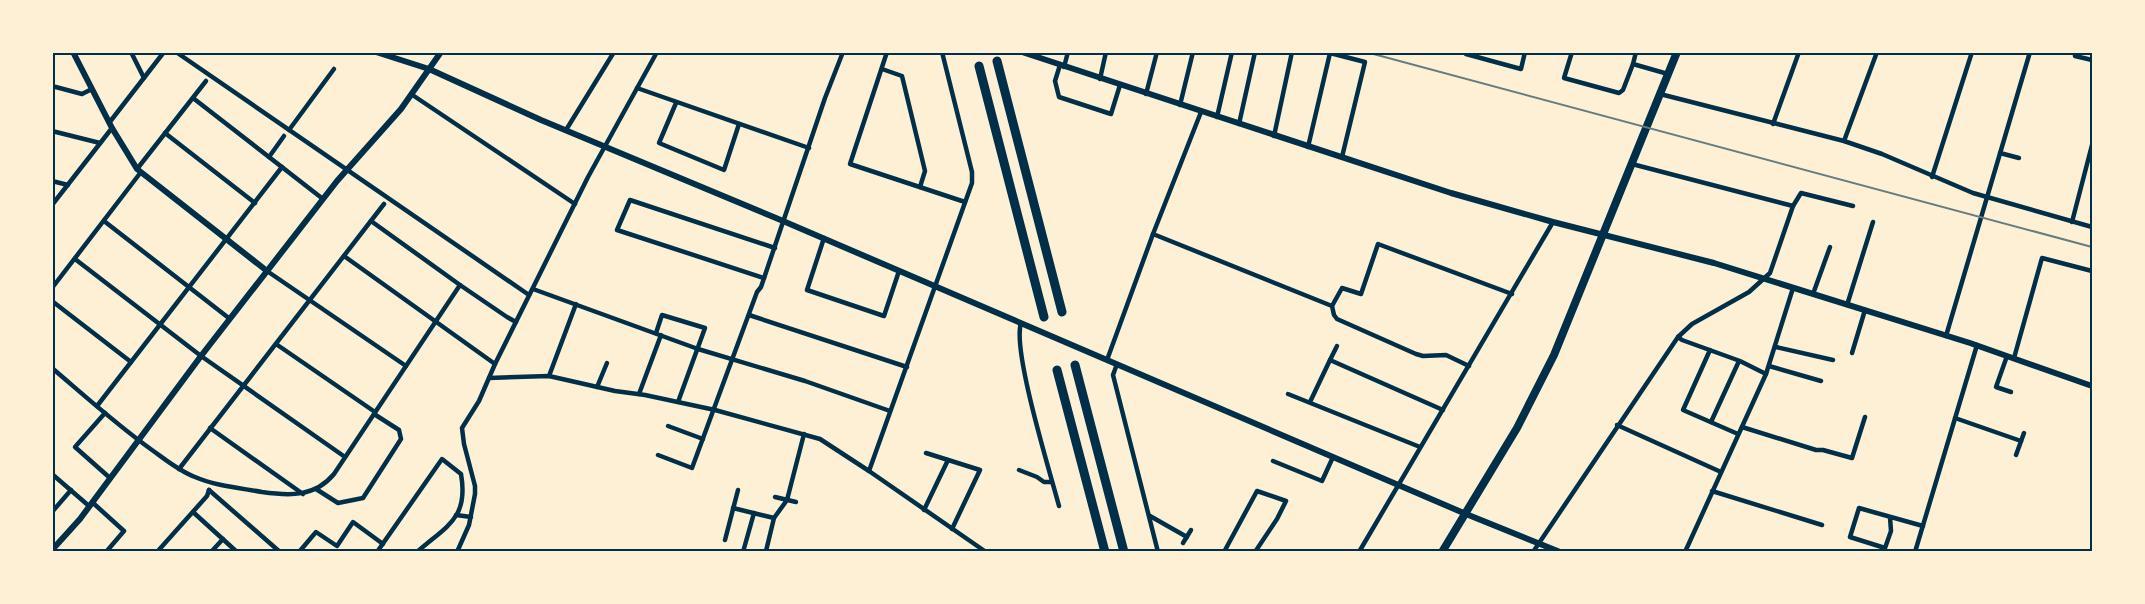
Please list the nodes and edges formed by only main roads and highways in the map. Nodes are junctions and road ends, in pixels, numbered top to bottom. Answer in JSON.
{"nodes":[{"id":1,"x":1677,"y":52,"type":"edge"},
{"id":2,"x":997,"y":61,"type":"dead end"},
{"id":3,"x":979,"y":66,"type":"dead end"},
{"id":4,"x":1062,"y":312,"type":"dead end"},
{"id":5,"x":1044,"y":317,"type":"dead end"},
{"id":6,"x":1075,"y":364,"type":"dead end"},
{"id":7,"x":1058,"y":370,"type":"dead end"},
{"id":8,"x":1105,"y":552,"type":"edge"},
{"id":9,"x":1124,"y":552,"type":"edge"},
{"id":10,"x":1442,"y":552,"type":"edge"}],
"edges":[{"from":1,"to":10,"type":"main road"},
{"from":2,"to":4,"type":"highway"},
{"from":3,"to":5,"type":"highway"},
{"from":6,"to":9,"type":"highway"},
{"from":7,"to":8,"type":"highway"}]}
